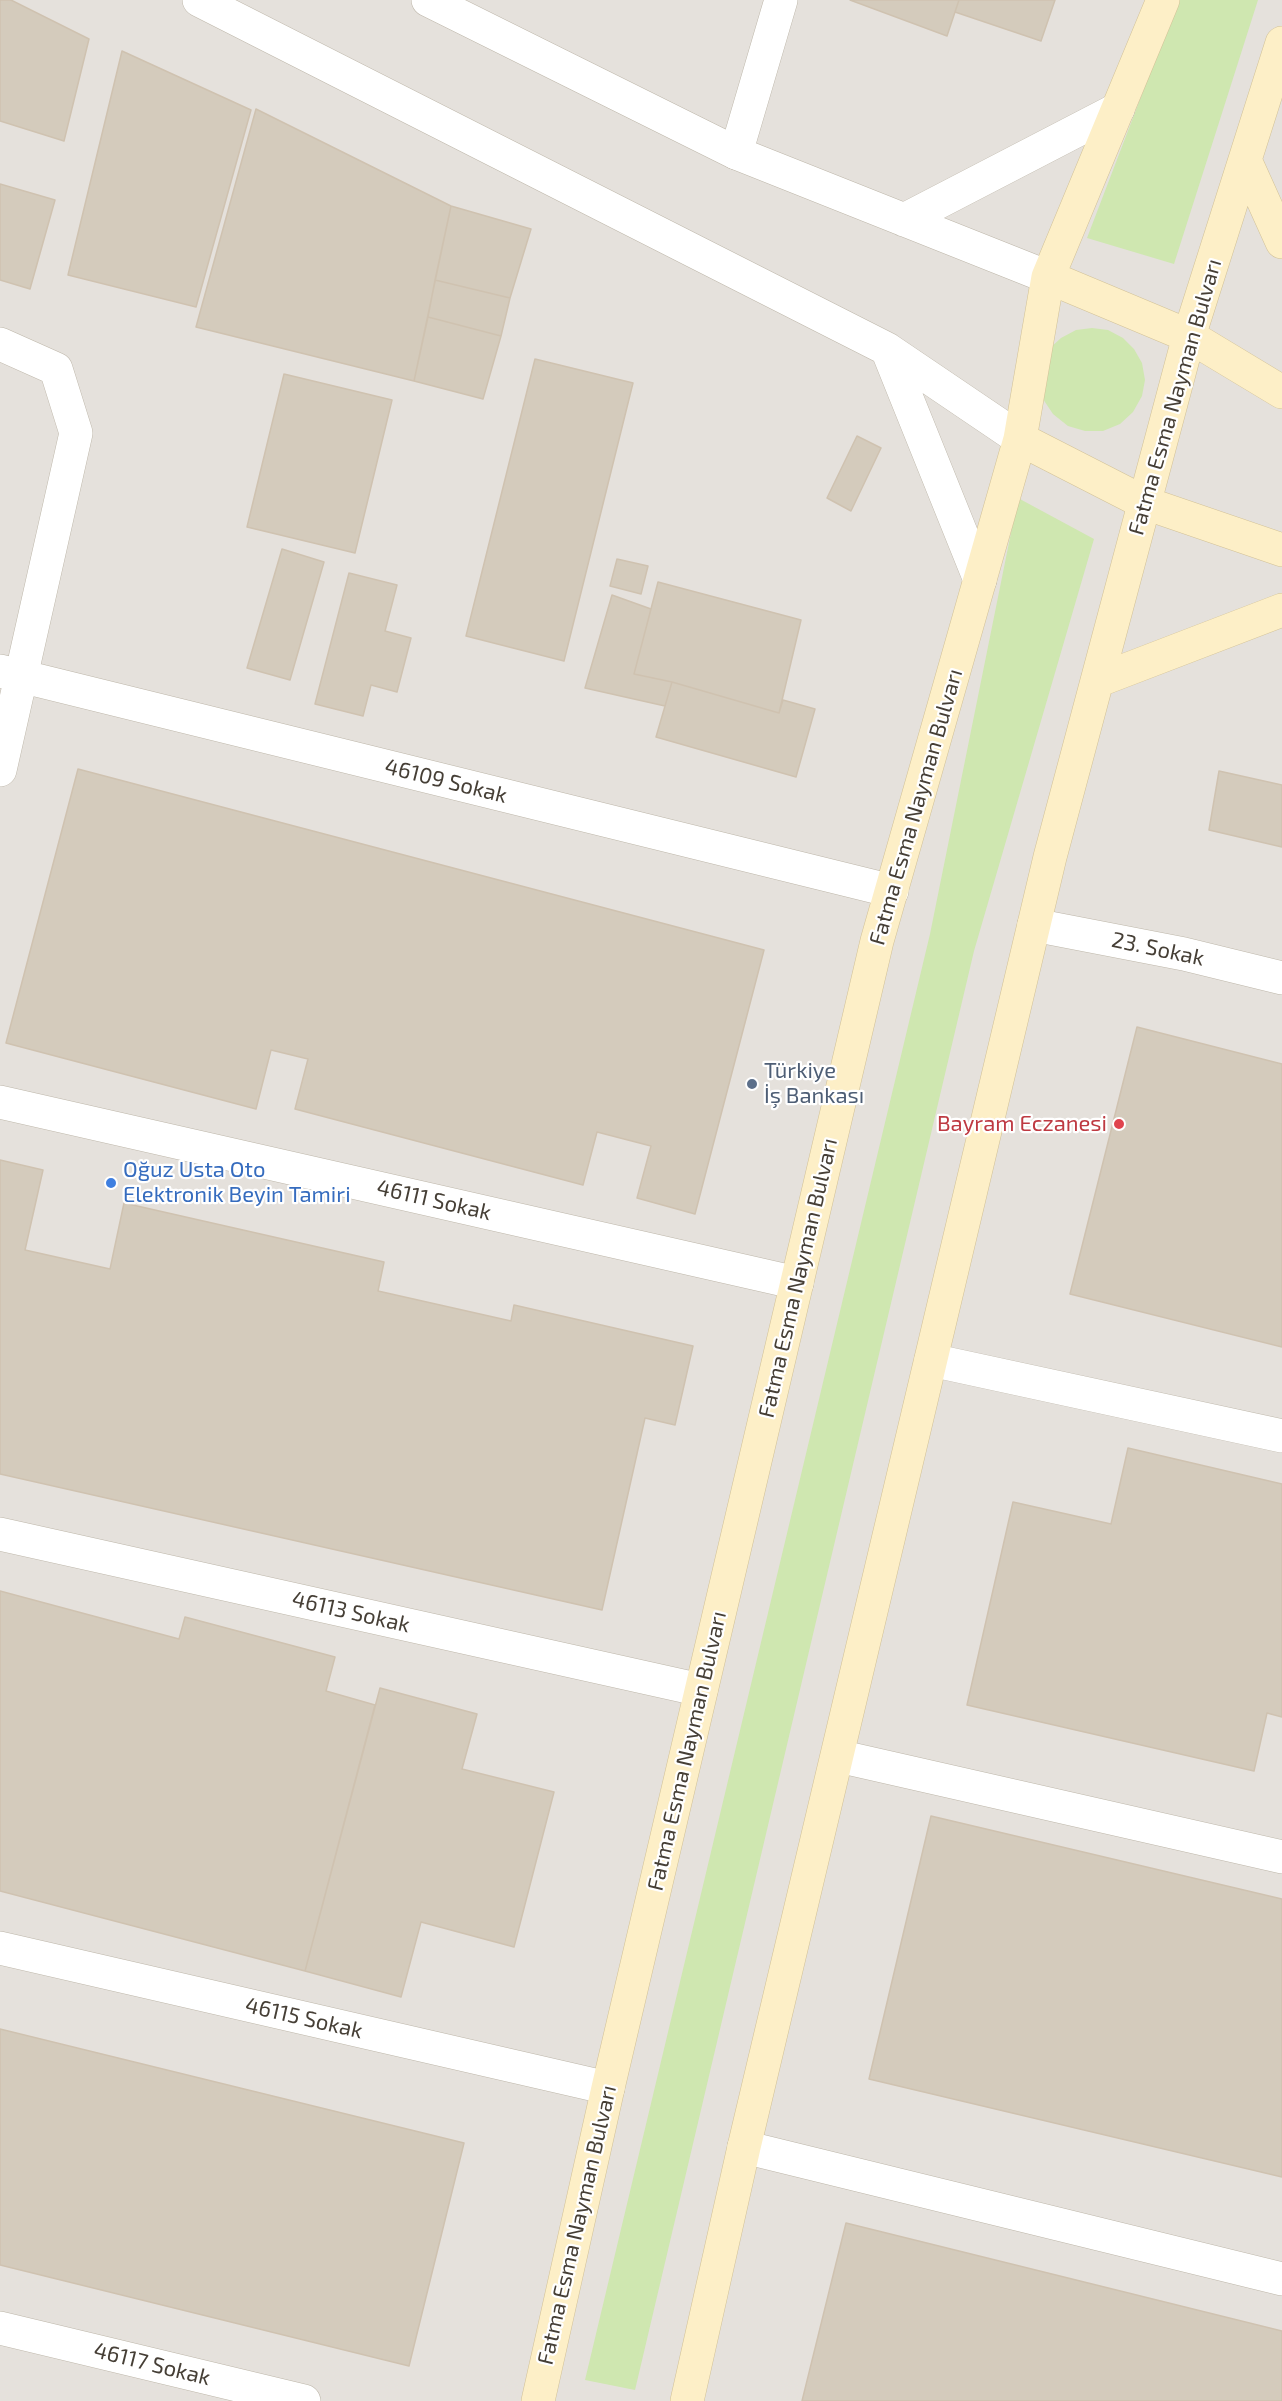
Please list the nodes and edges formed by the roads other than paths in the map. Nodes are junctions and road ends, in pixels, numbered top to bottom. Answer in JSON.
{"nodes":[{"id":1,"x":199,"y":0,"type":"edge"},
{"id":2,"x":428,"y":0,"type":"edge"},
{"id":3,"x":781,"y":0,"type":"edge"},
{"id":4,"x":1163,"y":0,"type":"edge"},
{"id":5,"x":1282,"y":43,"type":"edge"},
{"id":6,"x":1118,"y":110,"type":"junction"},
{"id":7,"x":736,"y":153,"type":"junction"},
{"id":8,"x":1245,"y":160,"type":"junction"},
{"id":9,"x":904,"y":220,"type":"junction"},
{"id":10,"x":1282,"y":242,"type":"edge"},
{"id":11,"x":1048,"y":277,"type":"junction"},
{"id":12,"x":1189,"y":336,"type":"junction"},
{"id":13,"x":0,"y":344,"type":"edge"},
{"id":14,"x":887,"y":349,"type":"junction"},
{"id":15,"x":1282,"y":392,"type":"edge"},
{"id":16,"x":1020,"y":439,"type":"junction"},
{"id":17,"x":1145,"y":503,"type":"junction"},
{"id":18,"x":1282,"y":550,"type":"edge"},
{"id":19,"x":980,"y":580,"type":"junction"},
{"id":20,"x":1282,"y":610,"type":"edge"},
{"id":21,"x":11,"y":673,"type":"edge"},
{"id":22,"x":1097,"y":681,"type":"junction"},
{"id":23,"x":0,"y":770,"type":"edge"},
{"id":24,"x":892,"y":891,"type":"junction"},
{"id":25,"x":1034,"y":925,"type":"junction"},
{"id":26,"x":1282,"y":978,"type":"edge"},
{"id":27,"x":0,"y":1102,"type":"edge"},
{"id":28,"x":797,"y":1283,"type":"junction"},
{"id":29,"x":931,"y":1360,"type":"junction"},
{"id":30,"x":1282,"y":1436,"type":"edge"},
{"id":31,"x":0,"y":1534,"type":"edge"},
{"id":32,"x":701,"y":1690,"type":"junction"},
{"id":33,"x":838,"y":1756,"type":"junction"},
{"id":34,"x":1282,"y":1857,"type":"edge"},
{"id":35,"x":0,"y":1948,"type":"edge"},
{"id":36,"x":608,"y":2088,"type":"junction"},
{"id":37,"x":744,"y":2147,"type":"junction"},
{"id":38,"x":1282,"y":2279,"type":"edge"},
{"id":39,"x":0,"y":2328,"type":"edge"},
{"id":40,"x":304,"y":2401,"type":"edge"},
{"id":41,"x":538,"y":2401,"type":"edge"},
{"id":42,"x":687,"y":2401,"type":"edge"}],
"edges":[{"from":1,"to":14,"type":"street"},
{"from":2,"to":7,"type":"street"},
{"from":3,"to":7,"type":"street"},
{"from":4,"to":6,"type":"main road","name":"Fatma Esma Nayman Bulvarı"},
{"from":5,"to":8,"type":"main road","name":"Fatma Esma Nayman Bulvarı"},
{"from":6,"to":9,"type":"street"},
{"from":6,"to":11,"type":"main road","name":"Fatma Esma Nayman Bulvarı"},
{"from":7,"to":9,"type":"street"},
{"from":8,"to":10,"type":"main road"},
{"from":8,"to":12,"type":"main road","name":"Fatma Esma Nayman Bulvarı"},
{"from":9,"to":11,"type":"street"},
{"from":11,"to":12,"type":"main road"},
{"from":11,"to":16,"type":"main road","name":"Fatma Esma Nayman Bulvarı"},
{"from":12,"to":15,"type":"main road"},
{"from":12,"to":17,"type":"main road","name":"Fatma Esma Nayman Bulvarı"},
{"from":13,"to":21,"type":"street"},
{"from":14,"to":16,"type":"street"},
{"from":14,"to":19,"type":"street"},
{"from":16,"to":17,"type":"main road"},
{"from":16,"to":19,"type":"main road","name":"Fatma Esma Nayman Bulvarı"},
{"from":17,"to":18,"type":"main road"},
{"from":17,"to":22,"type":"main road","name":"Fatma Esma Nayman Bulvarı"},
{"from":19,"to":24,"type":"main road","name":"Fatma Esma Nayman Bulvarı"},
{"from":20,"to":22,"type":"main road"},
{"from":21,"to":23,"type":"street"},
{"from":21,"to":24,"type":"street","name":"46109 Sokak"},
{"from":22,"to":25,"type":"main road","name":"Fatma Esma Nayman Bulvarı"},
{"from":24,"to":28,"type":"main road","name":"Fatma Esma Nayman Bulvarı"},
{"from":25,"to":26,"type":"street","name":"23. Sokak"},
{"from":25,"to":29,"type":"main road","name":"Fatma Esma Nayman Bulvarı"},
{"from":27,"to":28,"type":"street","name":"46111 Sokak"},
{"from":28,"to":32,"type":"main road","name":"Fatma Esma Nayman Bulvarı"},
{"from":29,"to":30,"type":"street"},
{"from":29,"to":33,"type":"main road","name":"Fatma Esma Nayman Bulvarı"},
{"from":31,"to":32,"type":"street","name":"46113 Sokak"},
{"from":32,"to":36,"type":"main road","name":"Fatma Esma Nayman Bulvarı"},
{"from":33,"to":34,"type":"street"},
{"from":33,"to":37,"type":"main road","name":"Fatma Esma Nayman Bulvarı"},
{"from":35,"to":36,"type":"street","name":"46115 Sokak"},
{"from":36,"to":41,"type":"main road","name":"Fatma Esma Nayman Bulvarı"},
{"from":37,"to":38,"type":"street"},
{"from":37,"to":42,"type":"main road","name":"Fatma Esma Nayman Bulvarı"},
{"from":39,"to":40,"type":"street","name":"46117 Sokak"}]}
